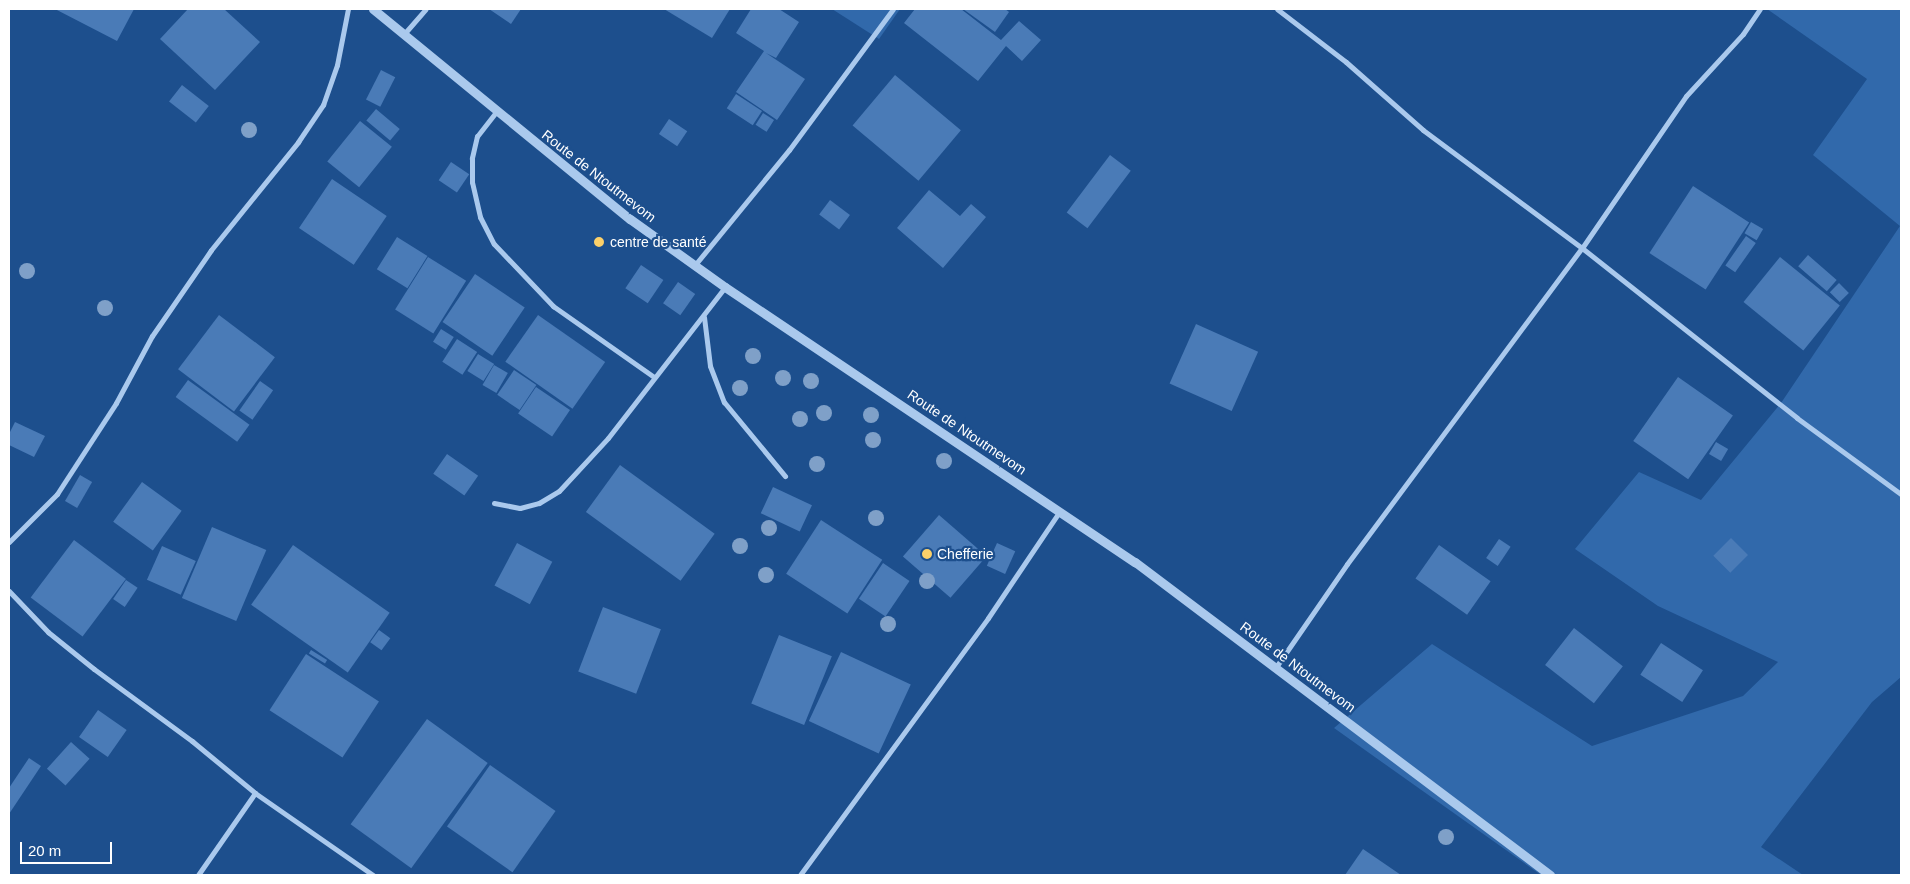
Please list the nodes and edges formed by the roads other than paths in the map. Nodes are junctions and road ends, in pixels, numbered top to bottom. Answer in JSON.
{"nodes":[{"id":1,"x":348,"y":9,"type":"edge"},
{"id":2,"x":373,"y":9,"type":"edge"},
{"id":3,"x":426,"y":9,"type":"edge"},
{"id":4,"x":894,"y":9,"type":"edge"},
{"id":5,"x":1277,"y":9,"type":"edge"},
{"id":6,"x":1760,"y":9,"type":"edge"},
{"id":7,"x":404,"y":34,"type":"junction"},
{"id":8,"x":496,"y":112,"type":"junction"},
{"id":9,"x":1582,"y":248,"type":"junction"},
{"id":10,"x":694,"y":266,"type":"junction"},
{"id":11,"x":726,"y":287,"type":"junction"},
{"id":12,"x":704,"y":317,"type":"junction"},
{"id":13,"x":654,"y":377,"type":"junction"},
{"id":14,"x":784,"y":476,"type":"dead end"},
{"id":15,"x":1901,"y":494,"type":"edge"},
{"id":16,"x":494,"y":504,"type":"dead end"},
{"id":17,"x":1060,"y":511,"type":"junction"},
{"id":18,"x":9,"y":542,"type":"edge"},
{"id":19,"x":9,"y":591,"type":"edge"},
{"id":20,"x":1276,"y":667,"type":"junction"},
{"id":21,"x":255,"y":793,"type":"junction"},
{"id":22,"x":198,"y":875,"type":"edge"},
{"id":23,"x":373,"y":875,"type":"edge"},
{"id":24,"x":800,"y":875,"type":"edge"},
{"id":25,"x":1550,"y":875,"type":"edge"}],
"edges":[{"from":1,"to":18,"type":"street"},
{"from":2,"to":7,"type":"street","name":"Route de Ntoutmevom"},
{"from":3,"to":7,"type":"street"},
{"from":4,"to":10,"type":"street"},
{"from":5,"to":9,"type":"street"},
{"from":6,"to":9,"type":"street"},
{"from":7,"to":8,"type":"street","name":"Route de Ntoutmevom"},
{"from":8,"to":10,"type":"street","name":"Route de Ntoutmevom"},
{"from":8,"to":13,"type":"street"},
{"from":9,"to":15,"type":"street"},
{"from":9,"to":20,"type":"street"},
{"from":10,"to":11,"type":"street","name":"Route de Ntoutmevom"},
{"from":11,"to":12,"type":"street"},
{"from":11,"to":17,"type":"street","name":"Route de Ntoutmevom"},
{"from":12,"to":13,"type":"street"},
{"from":12,"to":14,"type":"street"},
{"from":13,"to":16,"type":"street"},
{"from":17,"to":20,"type":"street","name":"Route de Ntoutmevom"},
{"from":17,"to":24,"type":"street"},
{"from":19,"to":21,"type":"street"},
{"from":20,"to":25,"type":"street","name":"Route de Ntoutmevom"},
{"from":21,"to":22,"type":"street"},
{"from":21,"to":23,"type":"street"}]}
